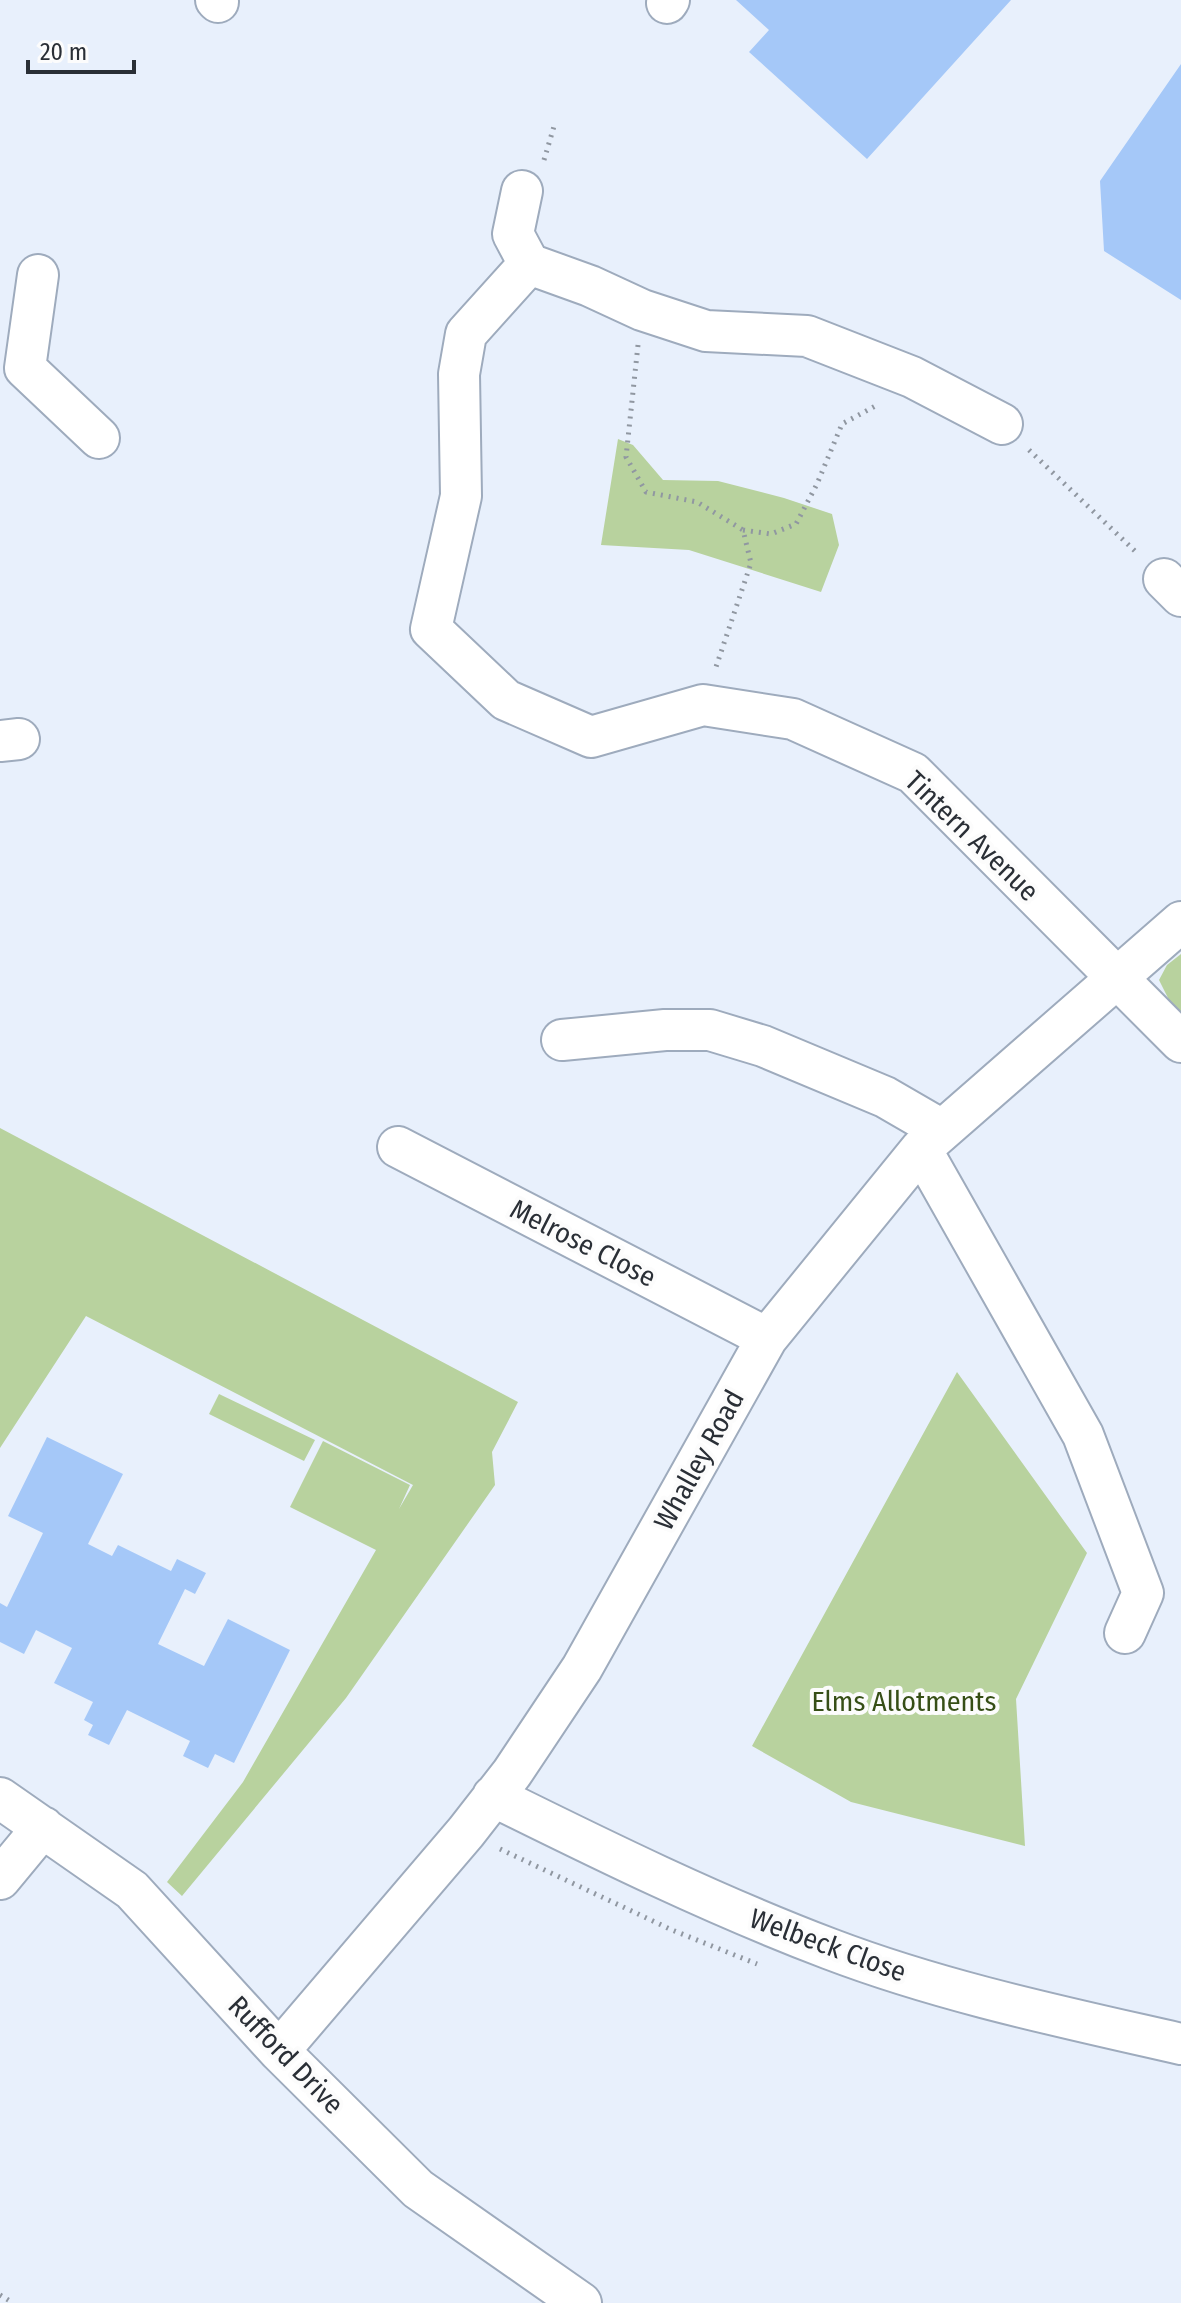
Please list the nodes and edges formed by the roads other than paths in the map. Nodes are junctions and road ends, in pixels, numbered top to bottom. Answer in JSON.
{"nodes":[{"id":1,"x":522,"y":191,"type":"dead end"},
{"id":2,"x":529,"y":264,"type":"junction"},
{"id":3,"x":38,"y":275,"type":"dead end"},
{"id":4,"x":13,"y":371,"type":"edge"},
{"id":5,"x":1002,"y":424,"type":"road end"},
{"id":6,"x":99,"y":438,"type":"dead end"},
{"id":7,"x":1181,"y":922,"type":"edge"},
{"id":8,"x":1116,"y":978,"type":"junction"},
{"id":9,"x":562,"y":1040,"type":"dead end"},
{"id":10,"x":1181,"y":1042,"type":"edge"},
{"id":11,"x":932,"y":1140,"type":"junction"},
{"id":12,"x":398,"y":1147,"type":"dead end"},
{"id":13,"x":767,"y":1338,"type":"junction"},
{"id":14,"x":1125,"y":1633,"type":"dead end"},
{"id":15,"x":493,"y":1796,"type":"junction"},
{"id":16,"x":0,"y":1798,"type":"edge"},
{"id":17,"x":43,"y":1827,"type":"junction"},
{"id":18,"x":0,"y":1879,"type":"edge"},
{"id":19,"x":1181,"y":2044,"type":"edge"},
{"id":20,"x":279,"y":2051,"type":"junction"},
{"id":21,"x":580,"y":2303,"type":"edge"}],
"edges":[{"from":1,"to":2,"type":"street"},
{"from":2,"to":5,"type":"street"},
{"from":2,"to":8,"type":"street","name":"Tintern Avenue"},
{"from":3,"to":4,"type":"street"},
{"from":4,"to":6,"type":"street"},
{"from":7,"to":8,"type":"street","name":"Whalley Road"},
{"from":8,"to":10,"type":"street","name":"Tintern Avenue"},
{"from":8,"to":11,"type":"street","name":"Whalley Road"},
{"from":9,"to":11,"type":"street"},
{"from":11,"to":13,"type":"street","name":"Whalley Road"},
{"from":11,"to":14,"type":"street"},
{"from":12,"to":13,"type":"street","name":"Melrose Close"},
{"from":13,"to":15,"type":"street","name":"Whalley Road"},
{"from":15,"to":19,"type":"street","name":"Welbeck Close"},
{"from":15,"to":20,"type":"street","name":"Whalley Road"},
{"from":16,"to":17,"type":"street","name":"Rufford Drive"},
{"from":17,"to":18,"type":"street"},
{"from":17,"to":20,"type":"street","name":"Rufford Drive"},
{"from":20,"to":21,"type":"street","name":"Rufford Drive"}]}
